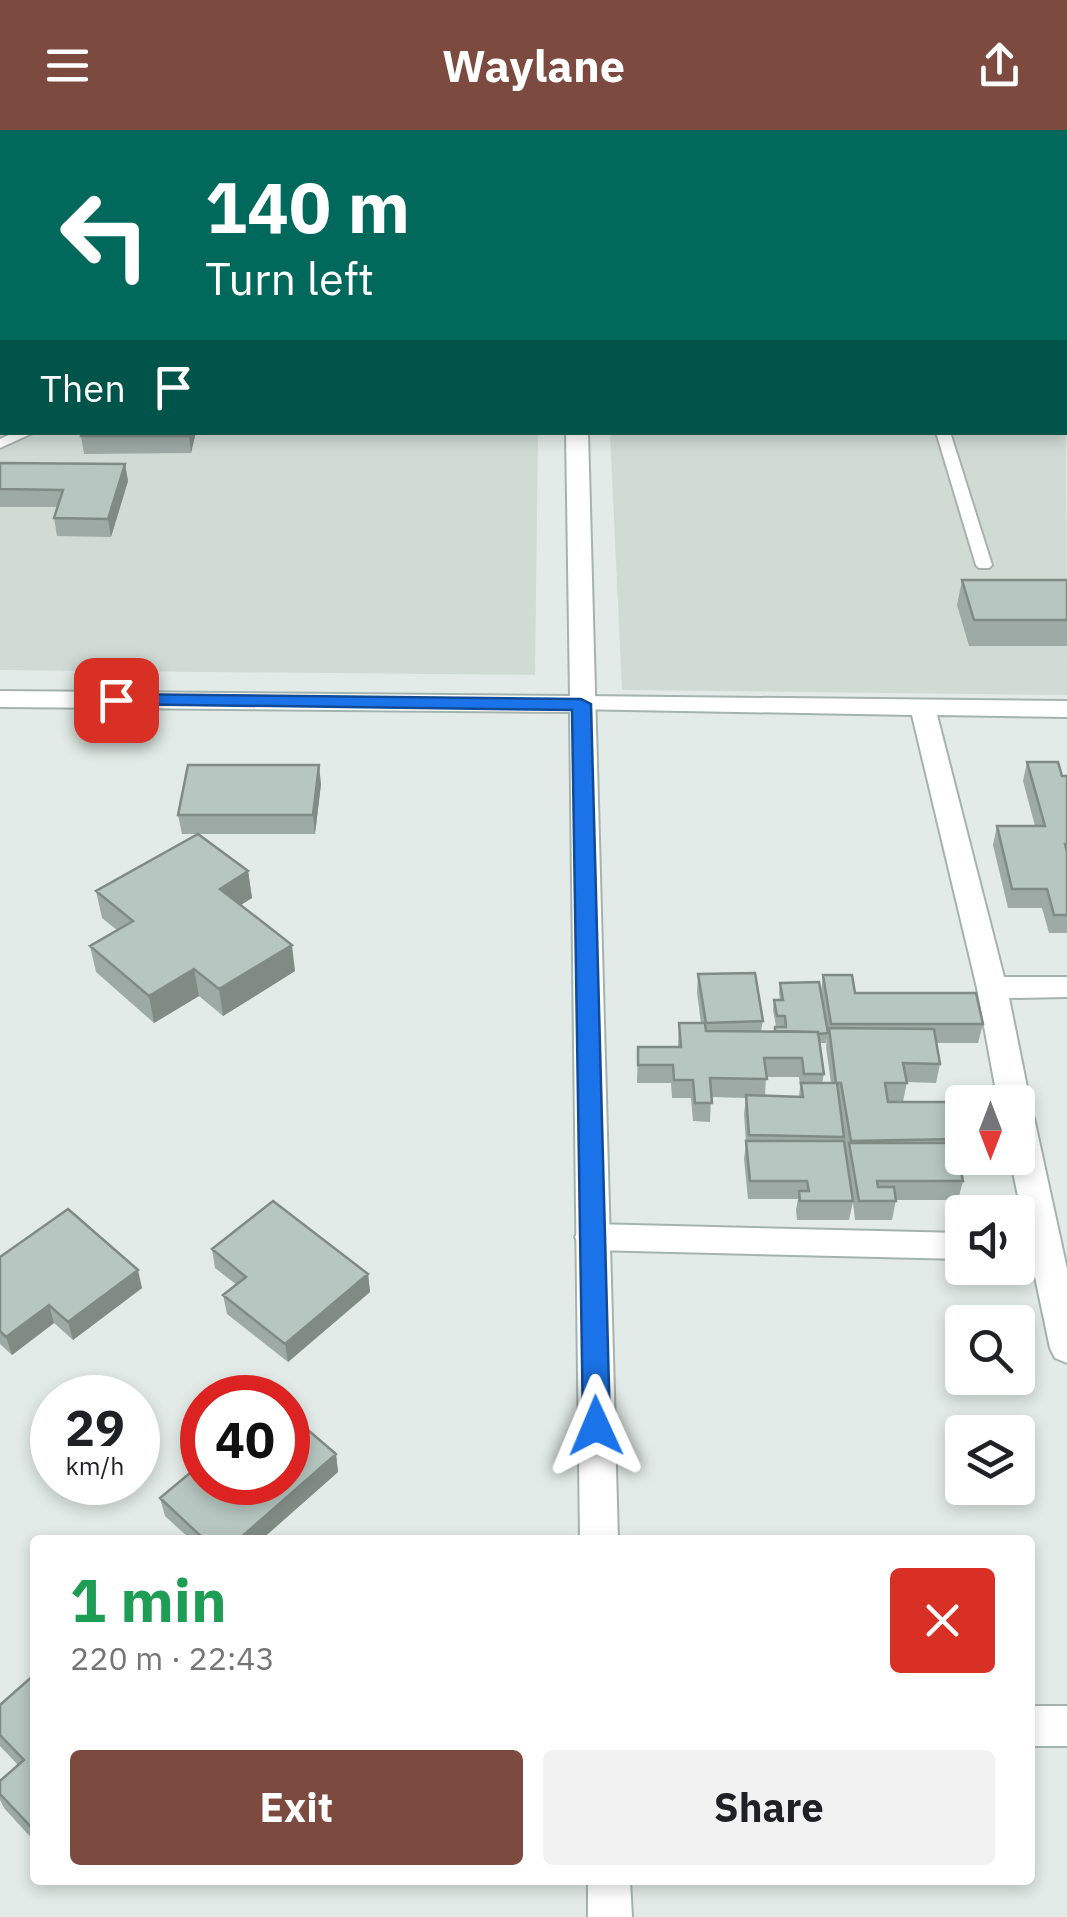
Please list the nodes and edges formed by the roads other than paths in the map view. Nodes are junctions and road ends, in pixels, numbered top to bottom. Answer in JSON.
{"nodes":[{"id":1,"x":576,"y":435,"type":"edge"},
{"id":2,"x":944,"y":435,"type":"edge"},
{"id":3,"x":984,"y":565,"type":"dead end"},
{"id":4,"x":0,"y":699,"type":"edge"},
{"id":5,"x":581,"y":704,"type":"junction"},
{"id":6,"x":924,"y":708,"type":"junction"},
{"id":7,"x":1067,"y":709,"type":"edge"},
{"id":8,"x":1067,"y":987,"type":"edge"},
{"id":9,"x":992,"y":988,"type":"junction"},
{"id":10,"x":1011,"y":1085,"type":"edge"},
{"id":11,"x":1029,"y":1175,"type":"edge"},
{"id":12,"x":592,"y":1237,"type":"junction"},
{"id":13,"x":945,"y":1246,"type":"edge"},
{"id":14,"x":1042,"y":1247,"type":"edge"},
{"id":15,"x":1067,"y":1348,"type":"edge"},
{"id":16,"x":599,"y":1535,"type":"edge"},
{"id":17,"x":1035,"y":1726,"type":"edge"},
{"id":18,"x":1067,"y":1726,"type":"edge"},
{"id":19,"x":609,"y":1885,"type":"edge"},
{"id":20,"x":610,"y":1917,"type":"edge"}],
"edges":[{"from":1,"to":5,"type":"street"},
{"from":2,"to":3,"type":"lane"},
{"from":4,"to":5,"type":"street"},
{"from":5,"to":6,"type":"street"},
{"from":5,"to":12,"type":"street"},
{"from":6,"to":7,"type":"street"},
{"from":6,"to":9,"type":"street"},
{"from":8,"to":9,"type":"street"},
{"from":9,"to":10,"type":"street"},
{"from":11,"to":14,"type":"street"},
{"from":12,"to":13,"type":"street"},
{"from":12,"to":16,"type":"street"},
{"from":14,"to":15,"type":"street"},
{"from":17,"to":18,"type":"street"},
{"from":19,"to":20,"type":"street"}]}
